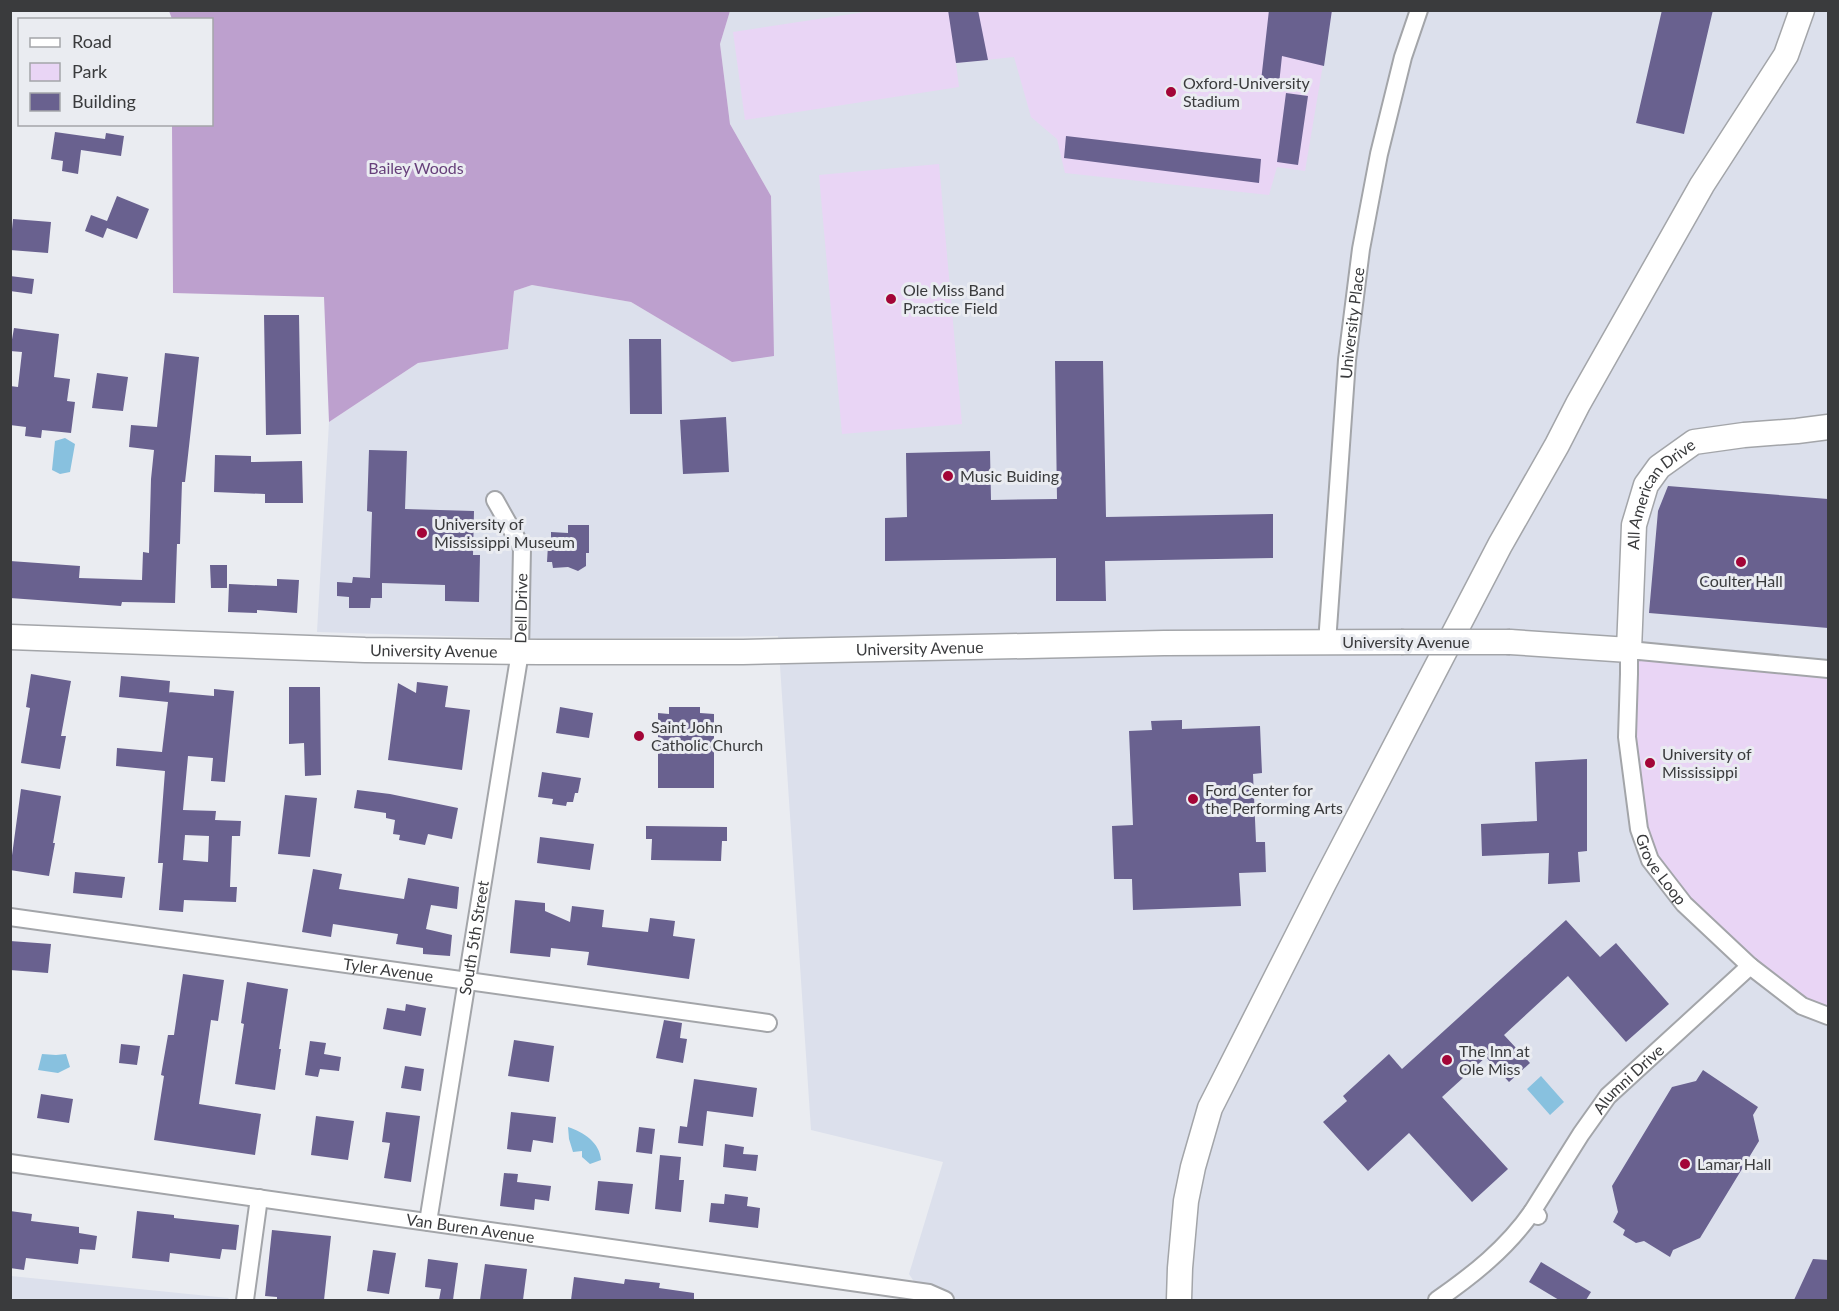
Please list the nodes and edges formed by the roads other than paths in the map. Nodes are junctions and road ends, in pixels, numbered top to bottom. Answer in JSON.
{"nodes":[{"id":1,"x":1419,"y":10,"type":"edge"},
{"id":2,"x":1802,"y":10,"type":"edge"},
{"id":3,"x":1828,"y":427,"type":"edge"},
{"id":4,"x":495,"y":500,"type":"dead end"},
{"id":5,"x":10,"y":637,"type":"edge"},
{"id":6,"x":1327,"y":643,"type":"junction"},
{"id":7,"x":1629,"y":650,"type":"junction"},
{"id":8,"x":520,"y":652,"type":"junction"},
{"id":9,"x":1828,"y":669,"type":"edge"},
{"id":10,"x":10,"y":917,"type":"edge"},
{"id":11,"x":1750,"y":966,"type":"junction"},
{"id":12,"x":467,"y":981,"type":"junction"},
{"id":13,"x":1828,"y":1016,"type":"edge"},
{"id":14,"x":768,"y":1023,"type":"dead end"},
{"id":15,"x":10,"y":1163,"type":"edge"},
{"id":16,"x":259,"y":1198,"type":"junction"},
{"id":17,"x":428,"y":1222,"type":"junction"},
{"id":18,"x":245,"y":1300,"type":"edge"},
{"id":19,"x":945,"y":1300,"type":"edge"},
{"id":20,"x":1179,"y":1300,"type":"edge"},
{"id":21,"x":1437,"y":1300,"type":"edge"}],
"edges":[{"from":1,"to":6,"type":"street","name":"University Place"},
{"from":2,"to":20,"type":"street"},
{"from":3,"to":7,"type":"street","name":"All American Drive"},
{"from":4,"to":8,"type":"street","name":"Dell Drive"},
{"from":5,"to":8,"type":"street","name":"University Avenue"},
{"from":6,"to":7,"type":"street","name":"University Avenue","bridge":true},
{"from":6,"to":8,"type":"street","name":"University Avenue"},
{"from":7,"to":9,"type":"street","name":"University Avenue"},
{"from":7,"to":11,"type":"street","name":"Grove Loop"},
{"from":8,"to":12,"type":"street","name":"South 5th Street"},
{"from":10,"to":12,"type":"street","name":"Tyler Avenue"},
{"from":11,"to":13,"type":"street","name":"Grove Loop"},
{"from":11,"to":21,"type":"street","name":"Alumni Drive"},
{"from":12,"to":14,"type":"street","name":"Tyler Avenue"},
{"from":12,"to":17,"type":"street","name":"South 5th Street"},
{"from":15,"to":16,"type":"street","name":"Van Buren Avenue"},
{"from":16,"to":17,"type":"street","name":"Van Buren Avenue"},
{"from":16,"to":18,"type":"street"},
{"from":17,"to":19,"type":"street","name":"Van Buren Avenue"}]}
